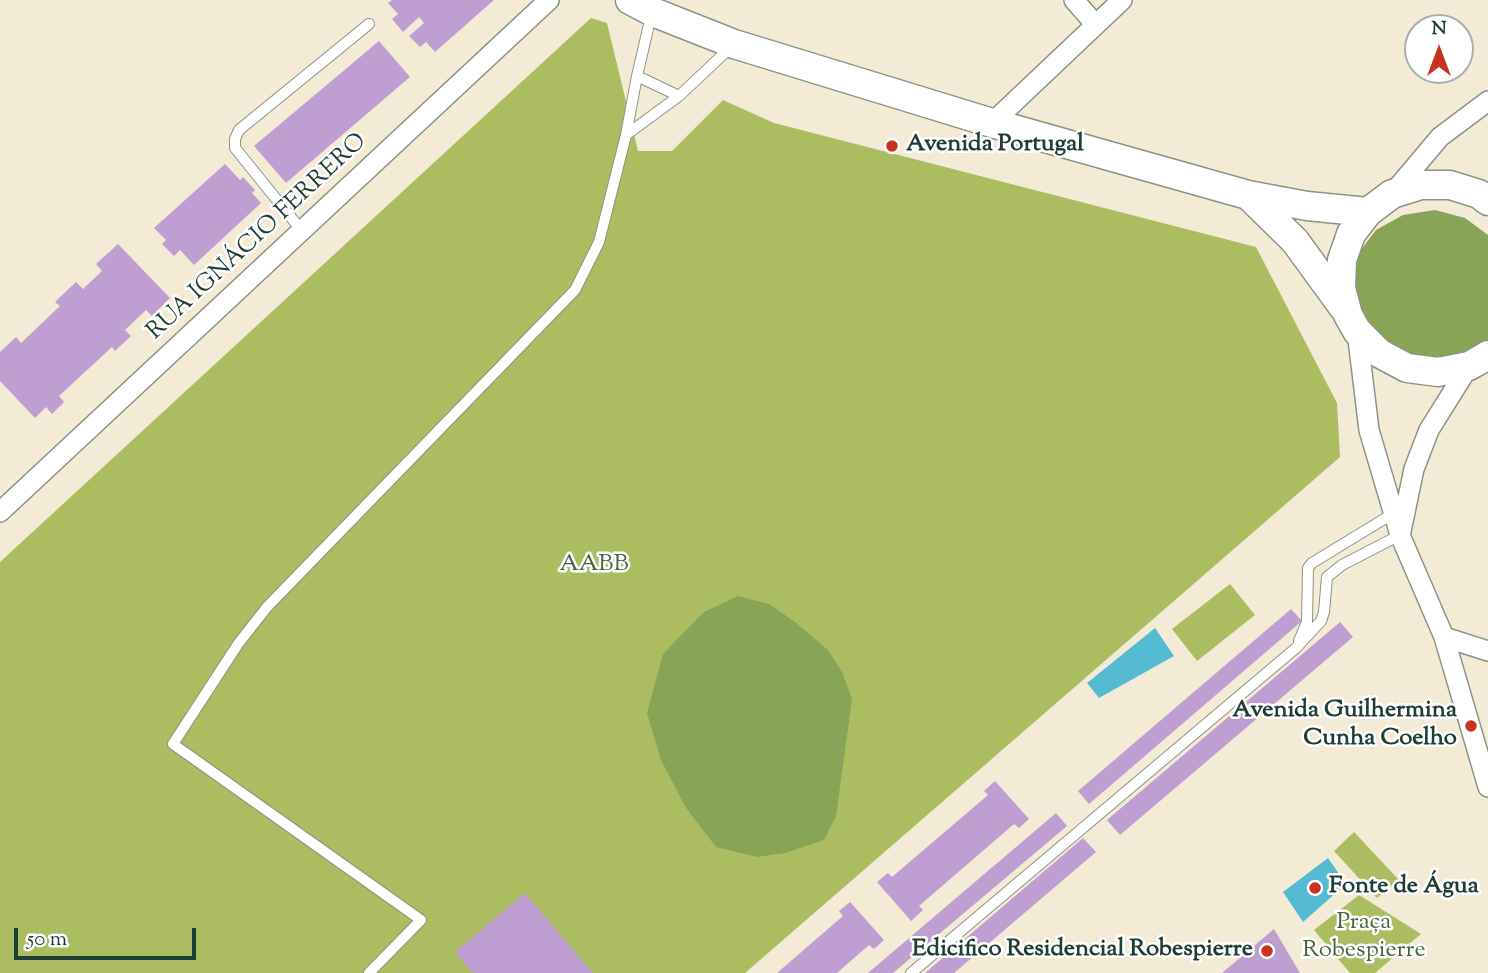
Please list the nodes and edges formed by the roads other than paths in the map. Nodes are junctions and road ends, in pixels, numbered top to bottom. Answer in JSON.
{"nodes":[{"id":1,"x":549,"y":0,"type":"edge"},
{"id":2,"x":1074,"y":0,"type":"edge"},
{"id":3,"x":1122,"y":0,"type":"edge"},
{"id":4,"x":641,"y":6,"type":"edge"},
{"id":5,"x":369,"y":24,"type":"dead end"},
{"id":6,"x":1095,"y":24,"type":"junction"},
{"id":7,"x":734,"y":44,"type":"junction"},
{"id":8,"x":636,"y":76,"type":"junction"},
{"id":9,"x":680,"y":96,"type":"junction"},
{"id":10,"x":1488,"y":101,"type":"edge"},
{"id":11,"x":992,"y":123,"type":"junction"},
{"id":12,"x":626,"y":135,"type":"junction"},
{"id":13,"x":1392,"y":194,"type":"junction"},
{"id":14,"x":1248,"y":195,"type":"junction"},
{"id":15,"x":1488,"y":201,"type":"edge"},
{"id":16,"x":1368,"y":212,"type":"junction"},
{"id":17,"x":302,"y":231,"type":"junction"},
{"id":18,"x":1353,"y":323,"type":"junction"},
{"id":19,"x":1482,"y":360,"type":"edge"},
{"id":20,"x":0,"y":512,"type":"edge"},
{"id":21,"x":1394,"y":513,"type":"junction"},
{"id":22,"x":1400,"y":535,"type":"junction"},
{"id":23,"x":1444,"y":637,"type":"junction"},
{"id":24,"x":1296,"y":648,"type":"junction"},
{"id":25,"x":1488,"y":651,"type":"edge"},
{"id":26,"x":1488,"y":787,"type":"edge"},
{"id":27,"x":369,"y":973,"type":"edge"},
{"id":28,"x":911,"y":973,"type":"edge"}],
"edges":[{"from":1,"to":17,"type":"street","name":"RUA IGNÁCIO FERRERO"},
{"from":2,"to":6,"type":"street"},
{"from":3,"to":6,"type":"street"},
{"from":4,"to":7,"type":"street"},
{"from":4,"to":8,"type":"lane"},
{"from":5,"to":17,"type":"lane"},
{"from":6,"to":11,"type":"street"},
{"from":7,"to":9,"type":"lane"},
{"from":7,"to":11,"type":"street"},
{"from":8,"to":9,"type":"lane"},
{"from":8,"to":12,"type":"lane"},
{"from":9,"to":12,"type":"lane"},
{"from":10,"to":13,"type":"street"},
{"from":11,"to":14,"type":"street"},
{"from":12,"to":27,"type":"lane"},
{"from":13,"to":15,"type":"street"},
{"from":13,"to":16,"type":"street"},
{"from":14,"to":16,"type":"street"},
{"from":14,"to":18,"type":"street"},
{"from":16,"to":18,"type":"street"},
{"from":17,"to":20,"type":"street","name":"RUA IGNÁCIO FERRERO"},
{"from":18,"to":19,"type":"street"},
{"from":18,"to":21,"type":"street"},
{"from":19,"to":22,"type":"street"},
{"from":21,"to":22,"type":"street"},
{"from":21,"to":24,"type":"lane"},
{"from":22,"to":23,"type":"street"},
{"from":22,"to":24,"type":"lane"},
{"from":23,"to":25,"type":"street"},
{"from":23,"to":26,"type":"street"},
{"from":24,"to":28,"type":"lane"}]}
